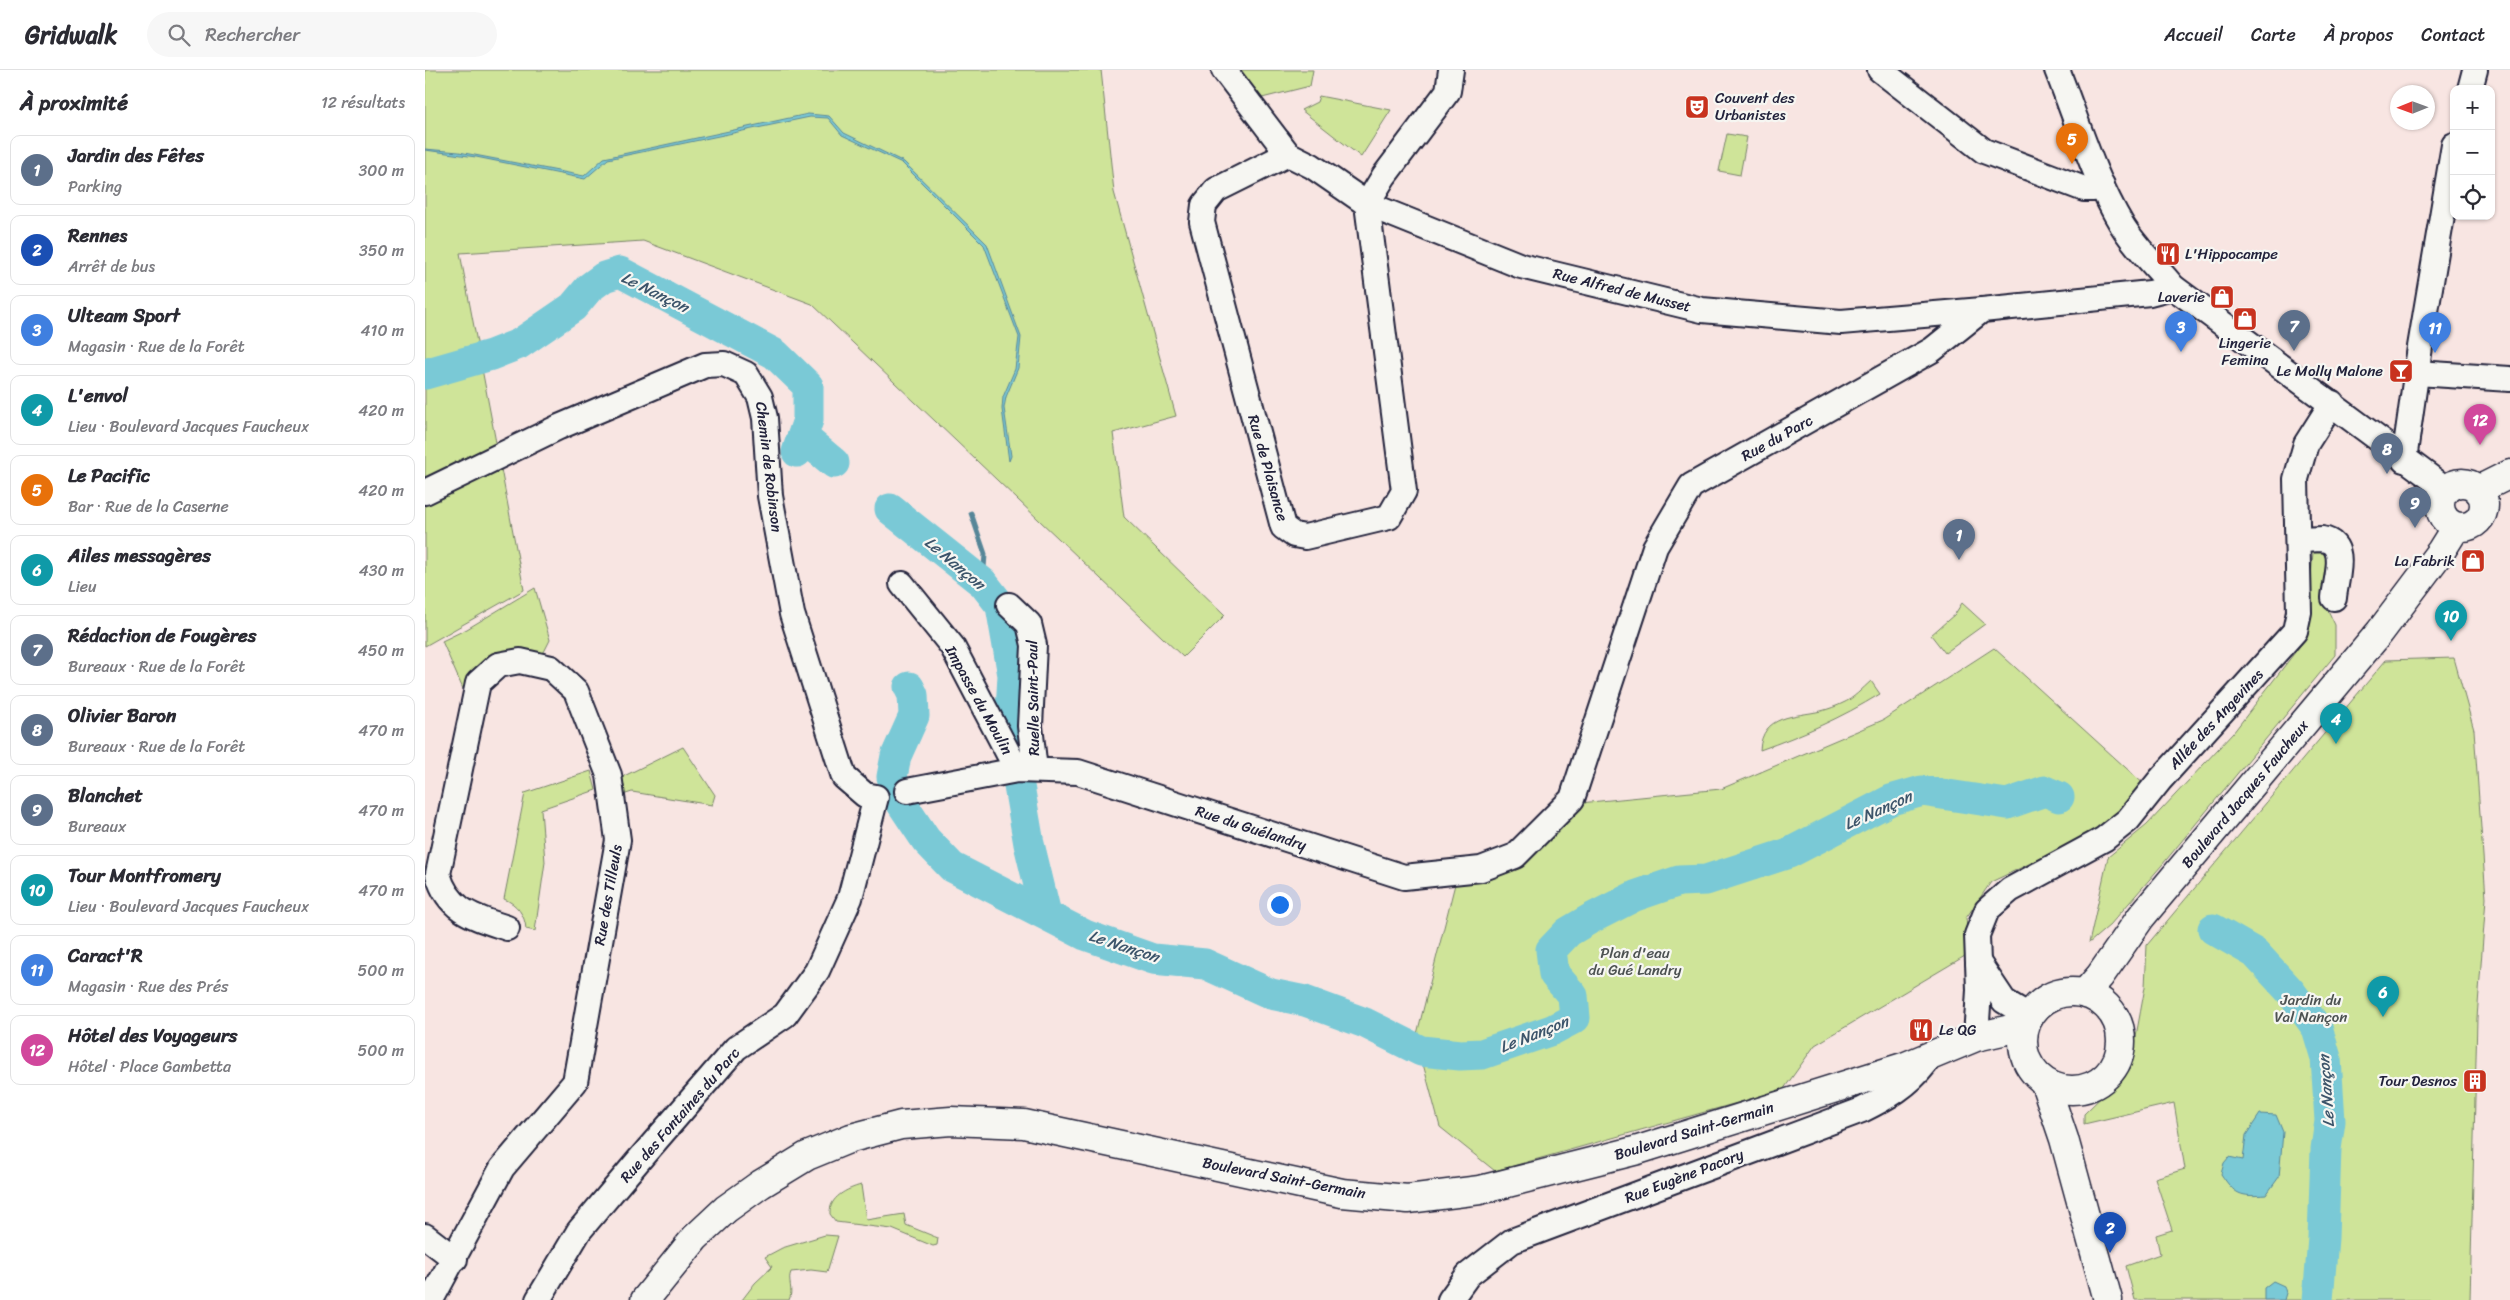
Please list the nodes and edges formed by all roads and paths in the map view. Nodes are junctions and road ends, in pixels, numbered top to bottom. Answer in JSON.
{"nodes":[{"id":1,"x":1225,"y":70,"type":"edge"},
{"id":2,"x":1451,"y":70,"type":"edge"},
{"id":3,"x":1880,"y":70,"type":"edge"},
{"id":4,"x":2057,"y":70,"type":"edge"},
{"id":5,"x":2475,"y":70,"type":"edge"},
{"id":6,"x":2471,"y":85,"type":"edge"},
{"id":7,"x":1288,"y":154,"type":"junction"},
{"id":8,"x":2450,"y":170,"type":"edge"},
{"id":9,"x":2102,"y":185,"type":"junction"},
{"id":10,"x":1367,"y":204,"type":"junction"},
{"id":11,"x":2173,"y":287,"type":"junction"},
{"id":12,"x":1982,"y":310,"type":"junction"},
{"id":13,"x":2417,"y":373,"type":"junction"},
{"id":14,"x":2510,"y":379,"type":"edge"},
{"id":15,"x":2332,"y":403,"type":"junction"},
{"id":16,"x":2404,"y":460,"type":"junction"},
{"id":17,"x":2510,"y":474,"type":"edge"},
{"id":18,"x":2446,"y":489,"type":"junction"},
{"id":19,"x":425,"y":492,"type":"edge"},
{"id":20,"x":2510,"y":495,"type":"edge"},
{"id":21,"x":2481,"y":499,"type":"junction"},
{"id":22,"x":2456,"y":527,"type":"junction"},
{"id":23,"x":2298,"y":541,"type":"junction"},
{"id":24,"x":902,"y":584,"type":"dead end"},
{"id":25,"x":2334,"y":598,"type":"dead end"},
{"id":26,"x":1009,"y":605,"type":"dead end"},
{"id":27,"x":1026,"y":770,"type":"junction"},
{"id":28,"x":907,"y":791,"type":"dead end"},
{"id":29,"x":876,"y":797,"type":"joint"},
{"id":30,"x":1572,"y":799,"type":"joint"},
{"id":31,"x":2141,"y":917,"type":"junction"},
{"id":32,"x":507,"y":928,"type":"dead end"},
{"id":33,"x":1979,"y":962,"type":"junction"},
{"id":34,"x":2085,"y":993,"type":"junction"},
{"id":35,"x":2108,"y":1007,"type":"junction"},
{"id":36,"x":2026,"y":1021,"type":"junction"},
{"id":37,"x":1976,"y":1037,"type":"junction"},
{"id":38,"x":2024,"y":1056,"type":"junction"},
{"id":39,"x":1916,"y":1065,"type":"junction"},
{"id":40,"x":2045,"y":1082,"type":"junction"},
{"id":41,"x":2074,"y":1090,"type":"junction"},
{"id":42,"x":2064,"y":1139,"type":"junction"},
{"id":43,"x":425,"y":1236,"type":"edge"},
{"id":44,"x":455,"y":1259,"type":"junction"},
{"id":45,"x":431,"y":1300,"type":"edge"},
{"id":46,"x":538,"y":1300,"type":"edge"},
{"id":47,"x":645,"y":1300,"type":"edge"},
{"id":48,"x":1450,"y":1300,"type":"edge"},
{"id":49,"x":2108,"y":1300,"type":"edge"}],
"edges":[{"from":1,"to":7,"type":"street"},
{"from":2,"to":10,"type":"street"},
{"from":3,"to":9,"type":"street"},
{"from":4,"to":9,"type":"street"},
{"from":5,"to":6,"type":"street"},
{"from":7,"to":10,"type":"street","name":"Rue Alfred de Musset"},
{"from":7,"to":10,"type":"street","name":"Rue de Plaisance"},
{"from":8,"to":13,"type":"street"},
{"from":9,"to":11,"type":"street"},
{"from":10,"to":12,"type":"street","name":"Rue Alfred de Musset"},
{"from":11,"to":12,"type":"street"},
{"from":11,"to":15,"type":"street"},
{"from":12,"to":30,"type":"street","name":"Rue du Parc"},
{"from":13,"to":14,"type":"street"},
{"from":13,"to":16,"type":"street"},
{"from":15,"to":16,"type":"street"},
{"from":15,"to":23,"type":"street","name":"Allée des Angevines"},
{"from":16,"to":18,"type":"street"},
{"from":17,"to":21,"type":"main road"},
{"from":18,"to":21,"type":"main road"},
{"from":18,"to":22,"type":"main road"},
{"from":19,"to":29,"type":"street","name":"Chemin de Robinson"},
{"from":20,"to":21,"type":"main road"},
{"from":21,"to":22,"type":"main road"},
{"from":22,"to":31,"type":"main road","name":"Boulevard Jacques Faucheux"},
{"from":23,"to":25,"type":"street"},
{"from":23,"to":33,"type":"street","name":"Allée des Angevines"},
{"from":24,"to":27,"type":"street","name":"Impasse du Moulin"},
{"from":26,"to":27,"type":"street","name":"Ruelle Saint-Paul"},
{"from":27,"to":28,"type":"street","name":"Rue du Guélandry"},
{"from":27,"to":30,"type":"street","name":"Rue du Guélandry"},
{"from":29,"to":46,"type":"street","name":"Rue des Fontaines du Parc"},
{"from":31,"to":34,"type":"main road","name":"Boulevard Jacques Faucheux"},
{"from":31,"to":35,"type":"main road","name":"Boulevard Jacques Faucheux"},
{"from":32,"to":44,"type":"street","name":"Rue des Tilleuls"},
{"from":33,"to":36,"type":"street","name":"Allée des Angevines"},
{"from":33,"to":37,"type":"street","name":"Allée des Angevines"},
{"from":34,"to":35,"type":"main road"},
{"from":34,"to":36,"type":"main road"},
{"from":35,"to":41,"type":"main road"},
{"from":36,"to":37,"type":"main road","name":"Boulevard Saint-Germain"},
{"from":36,"to":38,"type":"main road"},
{"from":37,"to":39,"type":"main road","name":"Boulevard Saint-Germain"},
{"from":38,"to":39,"type":"main road"},
{"from":38,"to":40,"type":"main road"},
{"from":39,"to":47,"type":"main road","name":"Boulevard Saint-Germain"},
{"from":39,"to":48,"type":"street","name":"Rue Eugène Pacory"},
{"from":40,"to":41,"type":"main road"},
{"from":40,"to":42,"type":"main road"},
{"from":41,"to":42,"type":"main road"},
{"from":42,"to":49,"type":"main road"},
{"from":43,"to":44,"type":"street"},
{"from":44,"to":45,"type":"street","name":"Rue des Tilleuls"}]}
